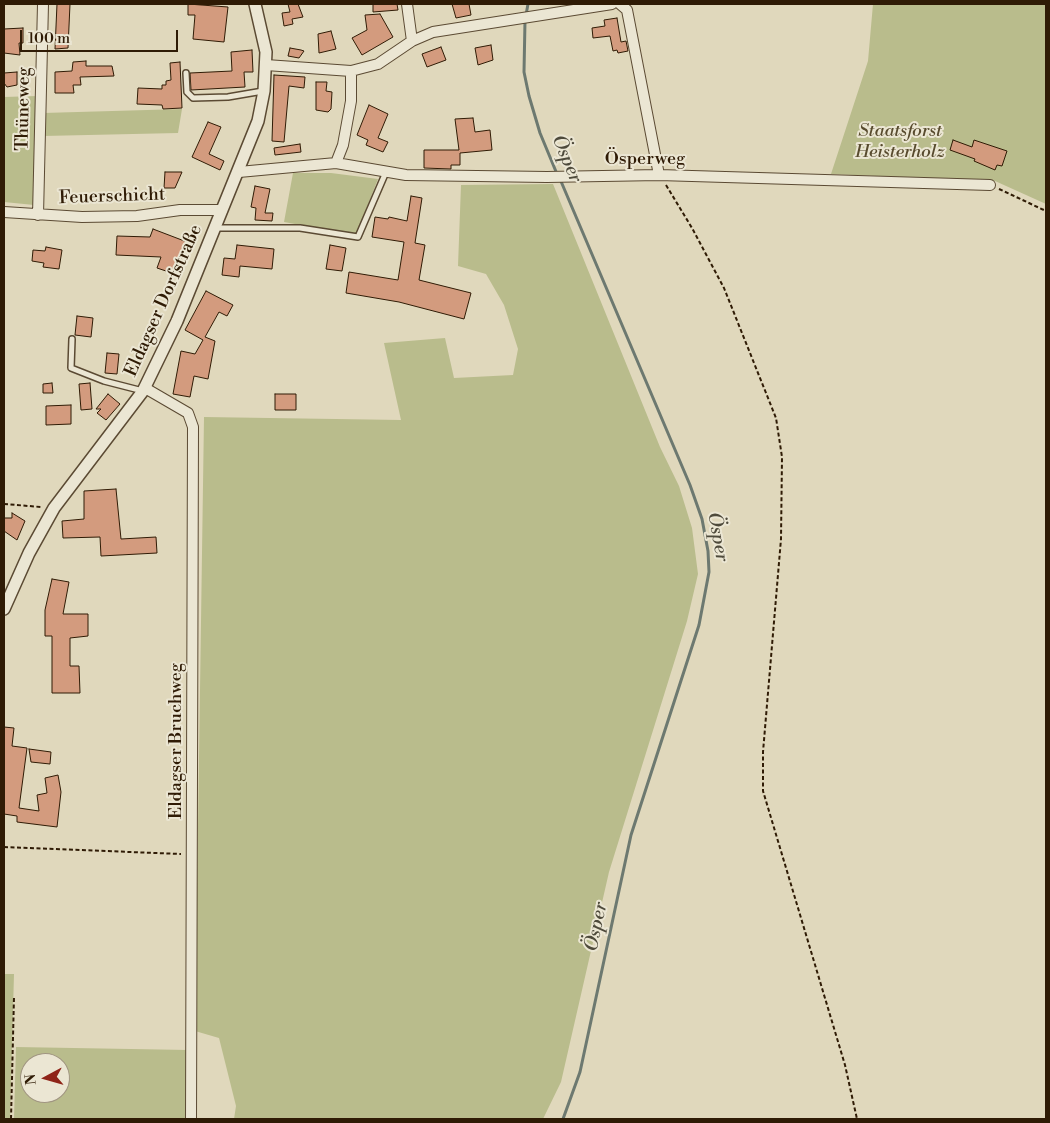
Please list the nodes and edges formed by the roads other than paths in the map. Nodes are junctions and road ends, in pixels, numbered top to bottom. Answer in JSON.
{"nodes":[{"id":1,"x":42,"y":4,"type":"edge"},
{"id":2,"x":255,"y":4,"type":"edge"},
{"id":3,"x":407,"y":4,"type":"edge"},
{"id":4,"x":612,"y":4,"type":"edge"},
{"id":5,"x":620,"y":4,"type":"edge"},
{"id":6,"x":412,"y":41,"type":"junction"},
{"id":7,"x":266,"y":65,"type":"junction"},
{"id":8,"x":351,"y":72,"type":"junction"},
{"id":9,"x":186,"y":73,"type":"dead end"},
{"id":10,"x":264,"y":91,"type":"junction"},
{"id":11,"x":336,"y":163,"type":"junction"},
{"id":12,"x":239,"y":172,"type":"junction"},
{"id":13,"x":386,"y":172,"type":"junction"},
{"id":14,"x":659,"y":175,"type":"junction"},
{"id":15,"x":990,"y":185,"type":"road end"},
{"id":16,"x":222,"y":210,"type":"junction"},
{"id":17,"x":4,"y":212,"type":"edge"},
{"id":18,"x":38,"y":215,"type":"junction"},
{"id":19,"x":215,"y":228,"type":"junction"},
{"id":20,"x":72,"y":340,"type":"dead end"},
{"id":21,"x":144,"y":390,"type":"junction"},
{"id":22,"x":4,"y":609,"type":"edge"},
{"id":23,"x":190,"y":1119,"type":"edge"}],
"edges":[{"from":1,"to":18,"type":"street","name":"Thüneweg"},
{"from":2,"to":7,"type":"street","name":"Eldagser Dorfstraße"},
{"from":3,"to":6,"type":"street"},
{"from":4,"to":6,"type":"street"},
{"from":5,"to":14,"type":"street"},
{"from":6,"to":8,"type":"street"},
{"from":7,"to":8,"type":"street"},
{"from":7,"to":10,"type":"street","name":"Eldagser Dorfstraße"},
{"from":8,"to":11,"type":"street"},
{"from":9,"to":10,"type":"lane"},
{"from":10,"to":12,"type":"street","name":"Eldagser Dorfstraße"},
{"from":11,"to":12,"type":"street","name":"Ösperweg"},
{"from":11,"to":13,"type":"street","name":"Ösperweg"},
{"from":12,"to":16,"type":"street","name":"Eldagser Dorfstraße"},
{"from":13,"to":14,"type":"street","name":"Ösperweg"},
{"from":13,"to":19,"type":"lane"},
{"from":14,"to":15,"type":"street","name":"Ösperweg"},
{"from":16,"to":18,"type":"street","name":"Feuerschicht"},
{"from":16,"to":19,"type":"street","name":"Eldagser Dorfstraße"},
{"from":17,"to":18,"type":"street","name":"Feuerschicht"},
{"from":19,"to":21,"type":"street","name":"Eldagser Dorfstraße"},
{"from":20,"to":21,"type":"lane"},
{"from":21,"to":22,"type":"street","name":"Eldagser Dorfstraße"},
{"from":21,"to":23,"type":"street","name":"Eldagser Bruchweg"}]}
